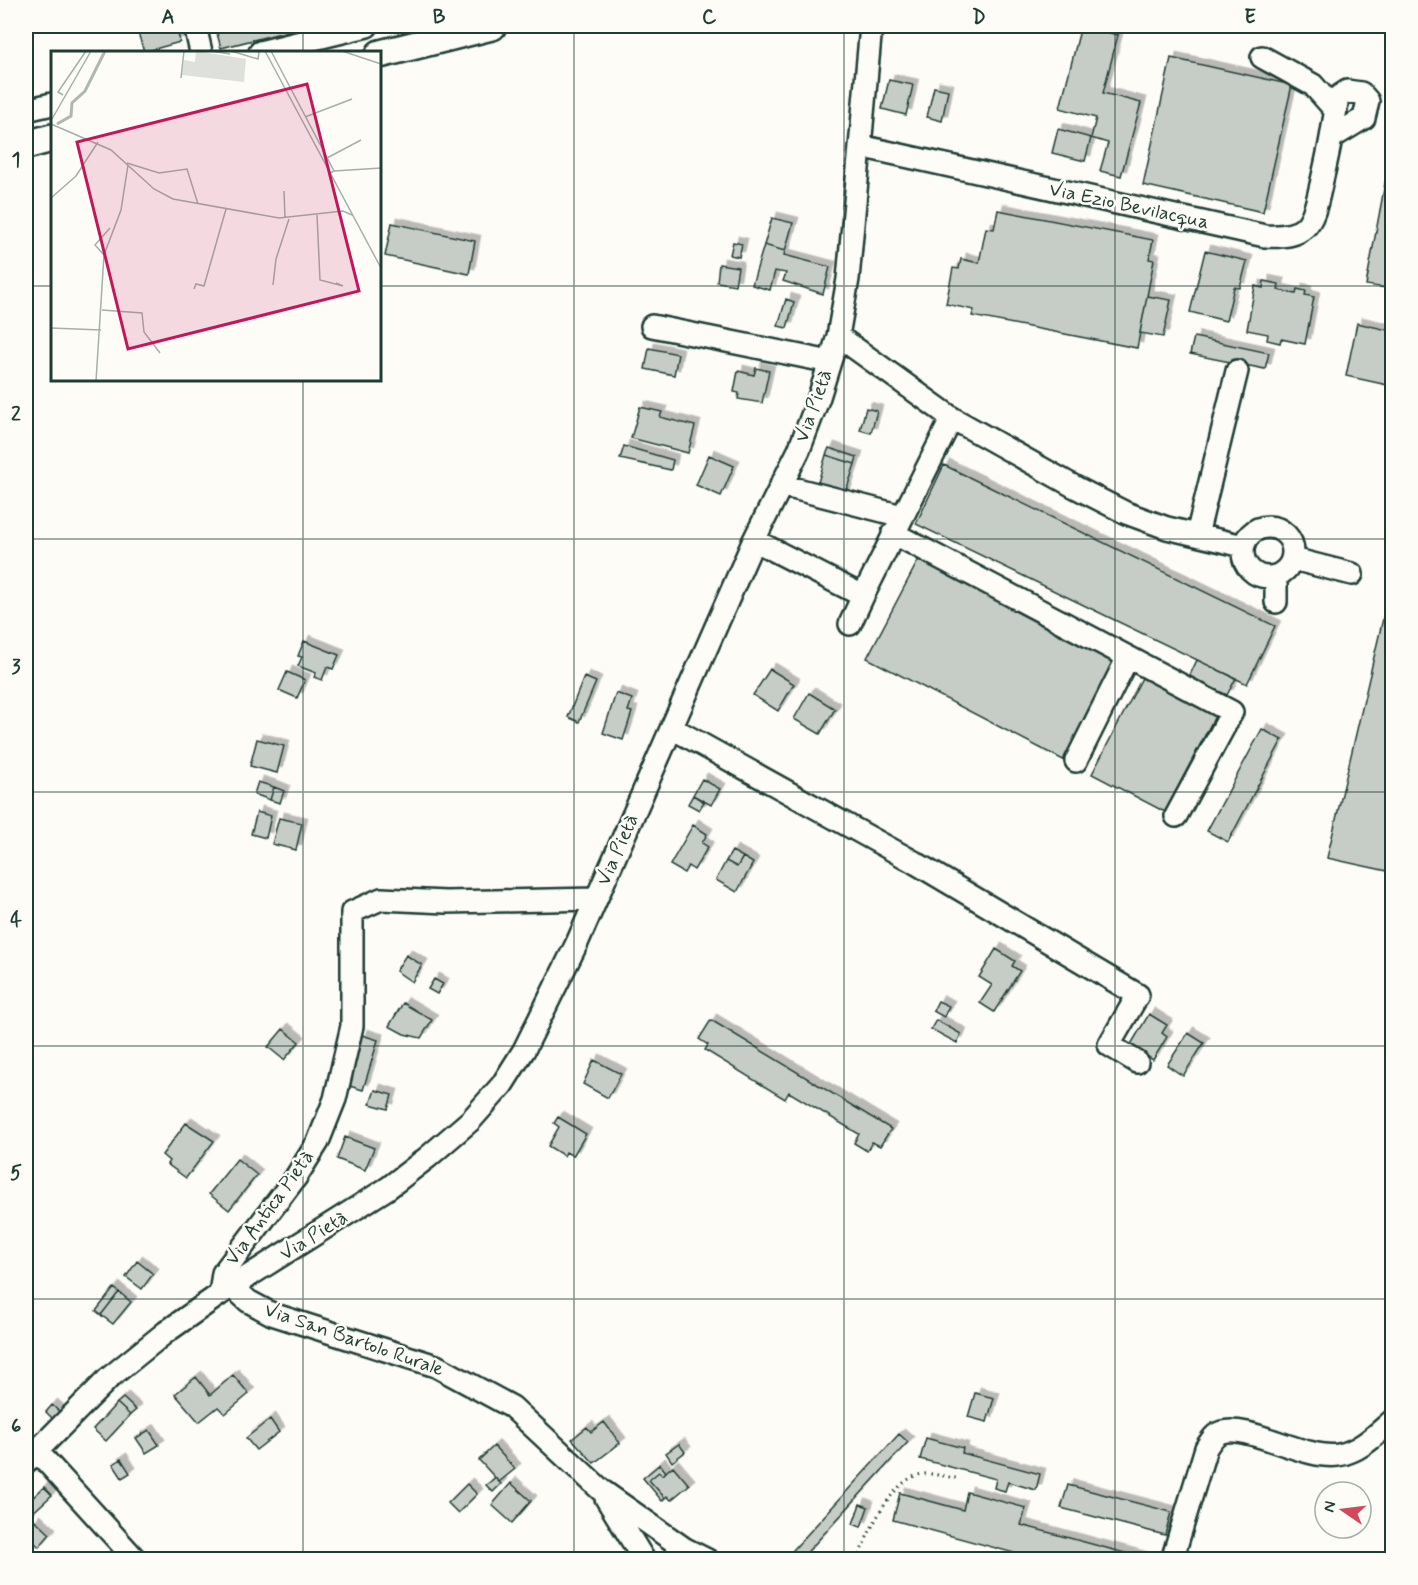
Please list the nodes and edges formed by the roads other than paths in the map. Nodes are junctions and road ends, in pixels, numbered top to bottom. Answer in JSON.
{"nodes":[{"id":1,"x":195,"y":26,"type":"edge"},
{"id":2,"x":367,"y":26,"type":"edge"},
{"id":3,"x":492,"y":26,"type":"edge"},
{"id":4,"x":863,"y":26,"type":"edge"},
{"id":5,"x":871,"y":26,"type":"edge"},
{"id":6,"x":869,"y":48,"type":"junction"},
{"id":7,"x":201,"y":51,"type":"edge"},
{"id":8,"x":264,"y":51,"type":"edge"},
{"id":9,"x":381,"y":54,"type":"edge"},
{"id":10,"x":1262,"y":57,"type":"dead end"},
{"id":11,"x":51,"y":104,"type":"edge"},
{"id":12,"x":26,"y":110,"type":"edge"},
{"id":13,"x":1335,"y":110,"type":"junction"},
{"id":14,"x":51,"y":138,"type":"edge"},
{"id":15,"x":1331,"y":138,"type":"junction"},
{"id":16,"x":26,"y":145,"type":"edge"},
{"id":17,"x":860,"y":147,"type":"junction"},
{"id":18,"x":651,"y":326,"type":"dead end"},
{"id":19,"x":838,"y":336,"type":"junction"},
{"id":20,"x":830,"y":362,"type":"junction"},
{"id":21,"x":1237,"y":371,"type":"dead end"},
{"id":22,"x":952,"y":418,"type":"junction"},
{"id":23,"x":781,"y":485,"type":"junction"},
{"id":24,"x":897,"y":525,"type":"junction"},
{"id":25,"x":1197,"y":535,"type":"junction"},
{"id":26,"x":754,"y":540,"type":"junction"},
{"id":27,"x":1243,"y":546,"type":"junction"},
{"id":28,"x":1293,"y":559,"type":"junction"},
{"id":29,"x":1352,"y":574,"type":"dead end"},
{"id":30,"x":1276,"y":577,"type":"junction"},
{"id":31,"x":862,"y":597,"type":"junction"},
{"id":32,"x":1276,"y":602,"type":"dead end"},
{"id":33,"x":850,"y":624,"type":"dead end"},
{"id":34,"x":1128,"y":657,"type":"junction"},
{"id":35,"x":672,"y":728,"type":"junction"},
{"id":36,"x":1076,"y":761,"type":"dead end"},
{"id":37,"x":1176,"y":816,"type":"dead end"},
{"id":38,"x":596,"y":899,"type":"junction"},
{"id":39,"x":1137,"y":1062,"type":"dead end"},
{"id":40,"x":227,"y":1290,"type":"junction"},
{"id":41,"x":1392,"y":1421,"type":"edge"},
{"id":42,"x":31,"y":1456,"type":"edge"},
{"id":43,"x":601,"y":1490,"type":"junction"},
{"id":44,"x":136,"y":1560,"type":"edge"},
{"id":45,"x":644,"y":1560,"type":"edge"},
{"id":46,"x":707,"y":1560,"type":"edge"},
{"id":47,"x":1172,"y":1560,"type":"edge"}],
"edges":[{"from":1,"to":7,"type":"street"},
{"from":2,"to":8,"type":"street"},
{"from":3,"to":9,"type":"main road"},
{"from":4,"to":6,"type":"street"},
{"from":5,"to":6,"type":"street","name":"Via Pietà"},
{"from":6,"to":17,"type":"street","name":"Via Pietà"},
{"from":10,"to":13,"type":"street"},
{"from":11,"to":12,"type":"street"},
{"from":13,"to":15,"type":"street","name":"Via Ezio Bevilacqua"},
{"from":13,"to":15,"type":"street"},
{"from":14,"to":16,"type":"main road"},
{"from":15,"to":17,"type":"street","name":"Via Ezio Bevilacqua"},
{"from":17,"to":19,"type":"street","name":"Via Pietà"},
{"from":18,"to":20,"type":"street"},
{"from":19,"to":20,"type":"street","name":"Via Pietà"},
{"from":19,"to":22,"type":"street"},
{"from":20,"to":23,"type":"street","name":"Via Pietà"},
{"from":21,"to":25,"type":"street"},
{"from":22,"to":24,"type":"street"},
{"from":22,"to":25,"type":"street"},
{"from":23,"to":24,"type":"street"},
{"from":23,"to":26,"type":"street","name":"Via Pietà"},
{"from":24,"to":31,"type":"street"},
{"from":24,"to":34,"type":"street"},
{"from":25,"to":27,"type":"street"},
{"from":26,"to":31,"type":"street"},
{"from":26,"to":35,"type":"street","name":"Via Pietà"},
{"from":27,"to":28,"type":"street"},
{"from":27,"to":30,"type":"street"},
{"from":28,"to":29,"type":"street"},
{"from":28,"to":30,"type":"street"},
{"from":30,"to":32,"type":"street"},
{"from":31,"to":33,"type":"street"},
{"from":34,"to":36,"type":"street"},
{"from":34,"to":37,"type":"street"},
{"from":35,"to":38,"type":"street","name":"Via Pietà"},
{"from":35,"to":39,"type":"street"},
{"from":38,"to":40,"type":"street","name":"Via Pietà"},
{"from":38,"to":40,"type":"street","name":"Via Antica Pietà"},
{"from":40,"to":42,"type":"street","name":"Via Pietà"},
{"from":40,"to":43,"type":"street","name":"Via San Bartolo Rurale"},
{"from":41,"to":47,"type":"street"},
{"from":42,"to":44,"type":"street"},
{"from":43,"to":45,"type":"street"},
{"from":43,"to":46,"type":"street","name":"Via San Bartolo Rurale"}]}
